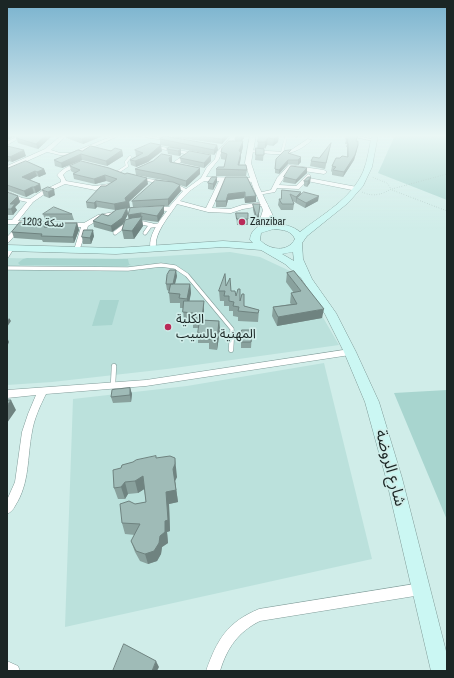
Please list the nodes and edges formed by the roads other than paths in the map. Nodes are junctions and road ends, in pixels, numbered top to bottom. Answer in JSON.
{"nodes":[{"id":1,"x":72,"y":167,"type":"edge"},
{"id":2,"x":126,"y":167,"type":"edge"},
{"id":3,"x":181,"y":167,"type":"edge"},
{"id":4,"x":210,"y":167,"type":"edge"},
{"id":5,"x":249,"y":167,"type":"edge"},
{"id":6,"x":367,"y":167,"type":"edge"},
{"id":7,"x":187,"y":168,"type":"edge"},
{"id":8,"x":110,"y":170,"type":"edge"},
{"id":9,"x":200,"y":171,"type":"edge"},
{"id":10,"x":118,"y":172,"type":"junction"},
{"id":11,"x":207,"y":172,"type":"junction"},
{"id":12,"x":324,"y":172,"type":"dead end"},
{"id":13,"x":203,"y":179,"type":"junction"},
{"id":14,"x":222,"y":180,"type":"junction"},
{"id":15,"x":254,"y":180,"type":"junction"},
{"id":16,"x":64,"y":182,"type":"junction"},
{"id":17,"x":155,"y":182,"type":"junction"},
{"id":18,"x":110,"y":185,"type":"edge"},
{"id":19,"x":275,"y":186,"type":"junction"},
{"id":20,"x":148,"y":187,"type":"edge"},
{"id":21,"x":357,"y":189,"type":"junction"},
{"id":22,"x":187,"y":191,"type":"junction"},
{"id":23,"x":7,"y":193,"type":"edge"},
{"id":24,"x":260,"y":194,"type":"junction"},
{"id":25,"x":31,"y":201,"type":"junction"},
{"id":26,"x":176,"y":202,"type":"junction"},
{"id":27,"x":266,"y":207,"type":"junction"},
{"id":28,"x":148,"y":208,"type":"edge"},
{"id":29,"x":171,"y":209,"type":"junction"},
{"id":30,"x":208,"y":210,"type":"junction"},
{"id":31,"x":128,"y":212,"type":"edge"},
{"id":32,"x":326,"y":216,"type":"junction"},
{"id":33,"x":7,"y":222,"type":"edge"},
{"id":34,"x":14,"y":222,"type":"junction"},
{"id":35,"x":23,"y":222,"type":"junction"},
{"id":36,"x":85,"y":225,"type":"junction"},
{"id":37,"x":152,"y":225,"type":"junction"},
{"id":38,"x":160,"y":225,"type":"junction"},
{"id":39,"x":285,"y":228,"type":"junction"},
{"id":40,"x":259,"y":231,"type":"junction"},
{"id":41,"x":115,"y":233,"type":"dead end"},
{"id":42,"x":145,"y":233,"type":"dead end"},
{"id":43,"x":299,"y":242,"type":"junction"},
{"id":44,"x":223,"y":244,"type":"junction"},
{"id":45,"x":8,"y":248,"type":"edge"},
{"id":46,"x":153,"y":249,"type":"junction"},
{"id":47,"x":265,"y":249,"type":"junction"},
{"id":48,"x":77,"y":250,"type":"junction"},
{"id":49,"x":7,"y":268,"type":"edge"},
{"id":50,"x":307,"y":279,"type":"junction"},
{"id":51,"x":230,"y":350,"type":"dead end"},
{"id":52,"x":350,"y":352,"type":"junction"},
{"id":53,"x":114,"y":366,"type":"dead end"},
{"id":54,"x":113,"y":385,"type":"junction"},
{"id":55,"x":43,"y":391,"type":"junction"},
{"id":56,"x":7,"y":394,"type":"edge"},
{"id":57,"x":7,"y":509,"type":"edge"},
{"id":58,"x":421,"y":589,"type":"junction"},
{"id":59,"x":7,"y":668,"type":"edge"},
{"id":60,"x":13,"y":671,"type":"edge"},
{"id":61,"x":213,"y":671,"type":"edge"},
{"id":62,"x":441,"y":671,"type":"edge"}],
"edges":[{"from":1,"to":16,"type":"street"},
{"from":2,"to":10,"type":"lane"},
{"from":3,"to":7,"type":"street"},
{"from":4,"to":11,"type":"street"},
{"from":5,"to":15,"type":"street"},
{"from":6,"to":21,"type":"main road"},
{"from":8,"to":10,"type":"street"},
{"from":9,"to":11,"type":"street"},
{"from":10,"to":17,"type":"street"},
{"from":11,"to":13,"type":"street"},
{"from":12,"to":19,"type":"street"},
{"from":13,"to":14,"type":"street"},
{"from":13,"to":22,"type":"street"},
{"from":14,"to":15,"type":"street"},
{"from":14,"to":30,"type":"street"},
{"from":15,"to":24,"type":"street"},
{"from":16,"to":18,"type":"street"},
{"from":16,"to":25,"type":"street"},
{"from":17,"to":20,"type":"street"},
{"from":17,"to":22,"type":"street"},
{"from":19,"to":21,"type":"street"},
{"from":19,"to":24,"type":"street"},
{"from":21,"to":32,"type":"main road"},
{"from":22,"to":26,"type":"street"},
{"from":23,"to":25,"type":"street"},
{"from":24,"to":27,"type":"street"},
{"from":25,"to":34,"type":"street"},
{"from":26,"to":29,"type":"street"},
{"from":26,"to":30,"type":"street"},
{"from":27,"to":30,"type":"street"},
{"from":27,"to":39,"type":"street"},
{"from":27,"to":40,"type":"street"},
{"from":28,"to":29,"type":"street"},
{"from":29,"to":38,"type":"street"},
{"from":31,"to":36,"type":"street"},
{"from":32,"to":39,"type":"main road"},
{"from":32,"to":43,"type":"main road"},
{"from":33,"to":34,"type":"street","name":"سكة 1203"},
{"from":34,"to":35,"type":"street","name":"سكة 1203"},
{"from":35,"to":36,"type":"street","name":"سكة 1203"},
{"from":35,"to":45,"type":"street"},
{"from":36,"to":48,"type":"street"},
{"from":37,"to":38,"type":"lane"},
{"from":37,"to":41,"type":"lane"},
{"from":37,"to":42,"type":"lane"},
{"from":38,"to":46,"type":"street"},
{"from":39,"to":40,"type":"main road"},
{"from":39,"to":43,"type":"main road"},
{"from":40,"to":44,"type":"main road"},
{"from":40,"to":47,"type":"main road"},
{"from":43,"to":47,"type":"main road"},
{"from":43,"to":50,"type":"main road","name":"شارع الروضة"},
{"from":44,"to":46,"type":"main road"},
{"from":44,"to":47,"type":"main road"},
{"from":45,"to":48,"type":"main road"},
{"from":46,"to":48,"type":"main road"},
{"from":47,"to":50,"type":"main road","name":"شارع الروضة"},
{"from":49,"to":51,"type":"lane"},
{"from":50,"to":52,"type":"main road","name":"شارع الروضة"},
{"from":52,"to":54,"type":"street"},
{"from":52,"to":58,"type":"main road","name":"شارع الروضة"},
{"from":53,"to":54,"type":"lane"},
{"from":54,"to":55,"type":"street"},
{"from":55,"to":56,"type":"street"},
{"from":55,"to":57,"type":"street"},
{"from":58,"to":61,"type":"street"},
{"from":58,"to":62,"type":"main road","name":"شارع الروضة"},
{"from":59,"to":60,"type":"street"}]}
